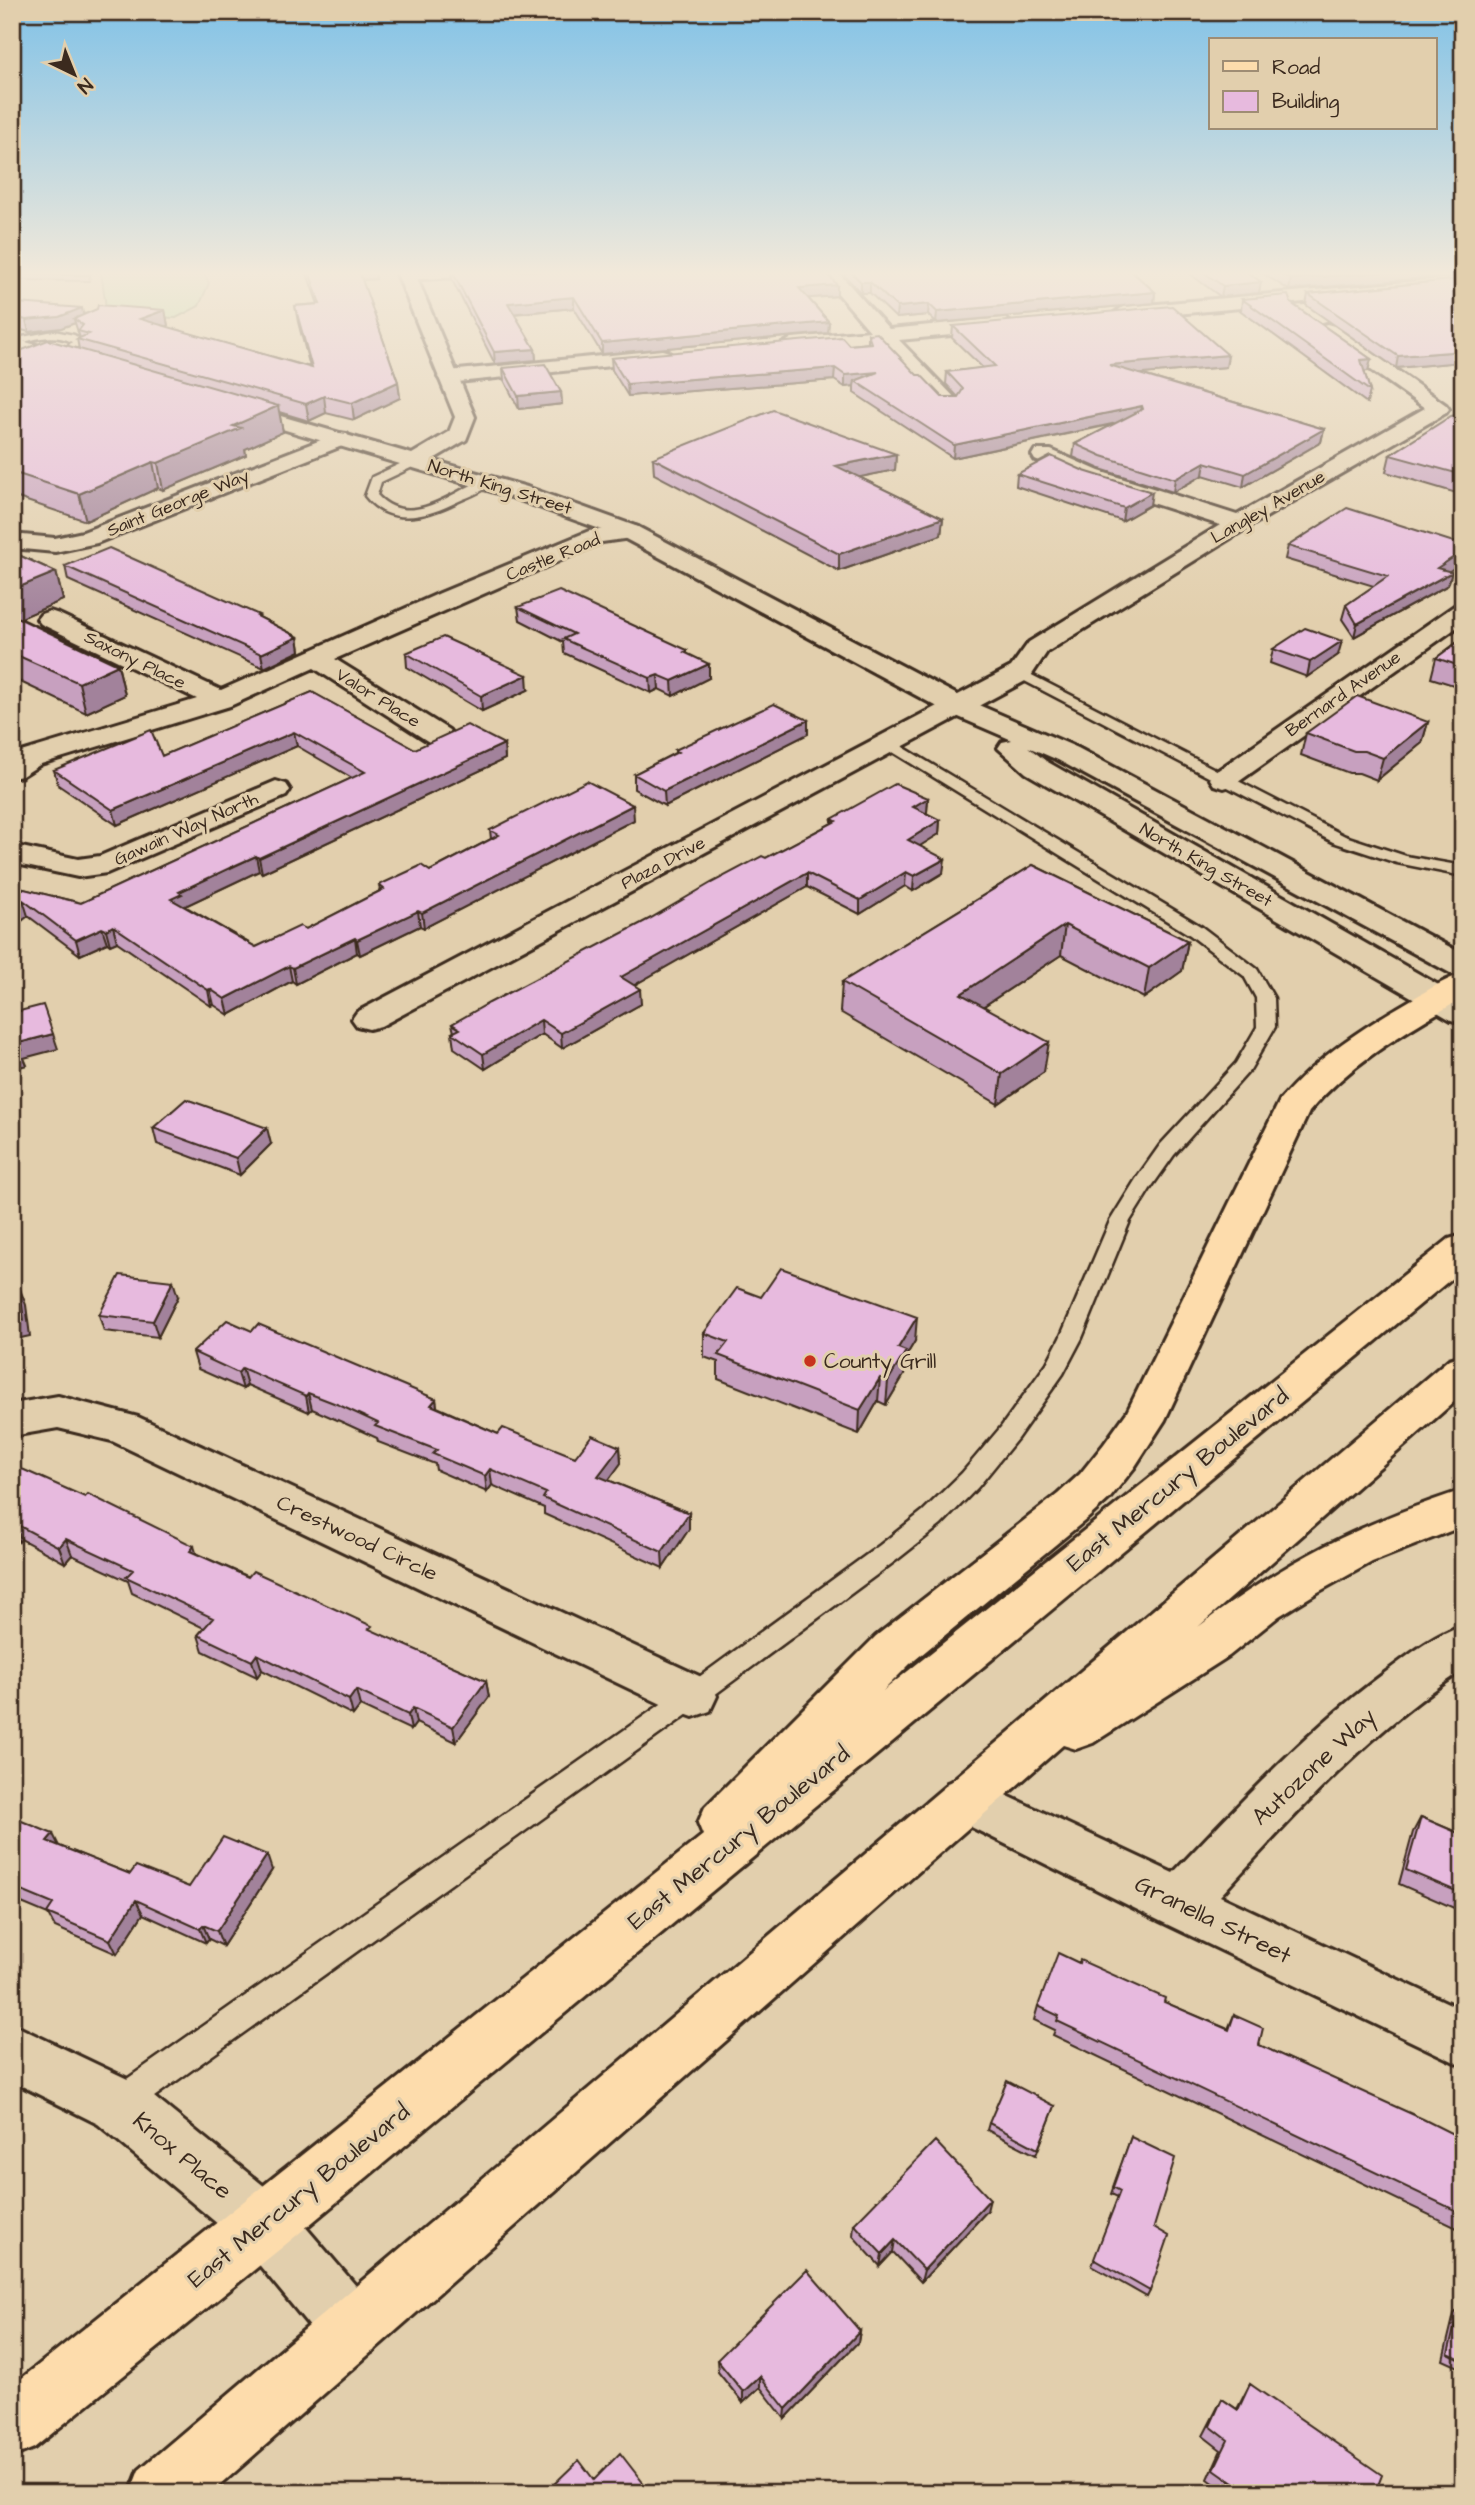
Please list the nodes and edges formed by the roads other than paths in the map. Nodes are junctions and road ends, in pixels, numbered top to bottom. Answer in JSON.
{"nodes":[{"id":1,"x":454,"y":388,"type":"edge"},
{"id":2,"x":935,"y":388,"type":"edge"},
{"id":3,"x":1409,"y":388,"type":"edge"},
{"id":4,"x":214,"y":402,"type":"edge"},
{"id":5,"x":950,"y":403,"type":"edge"},
{"id":6,"x":339,"y":439,"type":"junction"},
{"id":7,"x":1043,"y":456,"type":"dead end"},
{"id":8,"x":415,"y":461,"type":"junction"},
{"id":9,"x":487,"y":483,"type":"junction"},
{"id":10,"x":1239,"y":523,"type":"junction"},
{"id":11,"x":630,"y":531,"type":"junction"},
{"id":12,"x":12,"y":541,"type":"edge"},
{"id":13,"x":1463,"y":611,"type":"edge"},
{"id":14,"x":50,"y":619,"type":"dead end"},
{"id":15,"x":317,"y":659,"type":"junction"},
{"id":16,"x":1020,"y":673,"type":"junction"},
{"id":17,"x":221,"y":701,"type":"junction"},
{"id":18,"x":957,"y":706,"type":"junction"},
{"id":19,"x":439,"y":736,"type":"edge"},
{"id":20,"x":888,"y":743,"type":"junction"},
{"id":21,"x":12,"y":770,"type":"edge"},
{"id":22,"x":1224,"y":779,"type":"junction"},
{"id":23,"x":276,"y":790,"type":"dead end"},
{"id":24,"x":12,"y":854,"type":"edge"},
{"id":25,"x":1463,"y":871,"type":"edge"},
{"id":26,"x":1457,"y":991,"type":"edge"},
{"id":27,"x":369,"y":1019,"type":"dead end"},
{"id":28,"x":1463,"y":1248,"type":"edge"},
{"id":29,"x":1463,"y":1370,"type":"edge"},
{"id":30,"x":12,"y":1420,"type":"edge"},
{"id":31,"x":1463,"y":1507,"type":"edge"},
{"id":32,"x":1463,"y":1645,"type":"edge"},
{"id":33,"x":693,"y":1696,"type":"junction"},
{"id":34,"x":965,"y":1799,"type":"junction"},
{"id":35,"x":1178,"y":1904,"type":"junction"},
{"id":36,"x":590,"y":1959,"type":"junction"},
{"id":37,"x":1463,"y":2039,"type":"edge"},
{"id":38,"x":12,"y":2052,"type":"edge"},
{"id":39,"x":118,"y":2104,"type":"junction"},
{"id":40,"x":264,"y":2224,"type":"junction"},
{"id":41,"x":352,"y":2329,"type":"junction"},
{"id":42,"x":12,"y":2426,"type":"edge"},
{"id":43,"x":162,"y":2493,"type":"edge"}],
"edges":[{"from":1,"to":8,"type":"street"},
{"from":2,"to":5,"type":"street"},
{"from":3,"to":10,"type":"street","name":"Langley Avenue"},
{"from":4,"to":6,"type":"street","name":"North King Street"},
{"from":6,"to":8,"type":"street","name":"North King Street"},
{"from":6,"to":12,"type":"street","name":"Saint George Way"},
{"from":7,"to":10,"type":"street"},
{"from":8,"to":9,"type":"street","name":"North King Street"},
{"from":8,"to":9,"type":"lane"},
{"from":9,"to":11,"type":"street","name":"North King Street"},
{"from":10,"to":16,"type":"street","name":"Langley Avenue"},
{"from":11,"to":15,"type":"street","name":"Castle Road"},
{"from":11,"to":18,"type":"street","name":"North King Street"},
{"from":13,"to":22,"type":"street","name":"Bernard Avenue"},
{"from":14,"to":17,"type":"street","name":"Saxony Place"},
{"from":15,"to":17,"type":"street","name":"Castle Road"},
{"from":15,"to":19,"type":"street","name":"Valor Place"},
{"from":16,"to":18,"type":"street","name":"Langley Avenue"},
{"from":16,"to":22,"type":"lane"},
{"from":17,"to":21,"type":"street","name":"Castle Road"},
{"from":18,"to":20,"type":"street","name":"Plaza Drive"},
{"from":18,"to":26,"type":"street","name":"North King Street"},
{"from":18,"to":26,"type":"street","name":"North King Street"},
{"from":20,"to":27,"type":"street","name":"Plaza Drive"},
{"from":20,"to":33,"type":"lane"},
{"from":22,"to":25,"type":"lane"},
{"from":23,"to":24,"type":"street","name":"Gawain Way North"},
{"from":26,"to":36,"type":"main road"},
{"from":28,"to":36,"type":"main road","name":"East Mercury Boulevard"},
{"from":29,"to":34,"type":"main road"},
{"from":30,"to":33,"type":"street","name":"Crestwood Circle"},
{"from":31,"to":34,"type":"main road"},
{"from":32,"to":35,"type":"street","name":"Autozone Way"},
{"from":33,"to":39,"type":"lane"},
{"from":34,"to":35,"type":"street","name":"Granella Street"},
{"from":34,"to":41,"type":"main road"},
{"from":35,"to":37,"type":"street","name":"Granella Street"},
{"from":36,"to":40,"type":"main road","name":"East Mercury Boulevard"},
{"from":38,"to":39,"type":"street","name":"Knox Place"},
{"from":39,"to":40,"type":"street","name":"Knox Place"},
{"from":40,"to":41,"type":"street","name":"Knox Place"},
{"from":40,"to":42,"type":"main road","name":"East Mercury Boulevard"},
{"from":41,"to":43,"type":"main road"}]}
